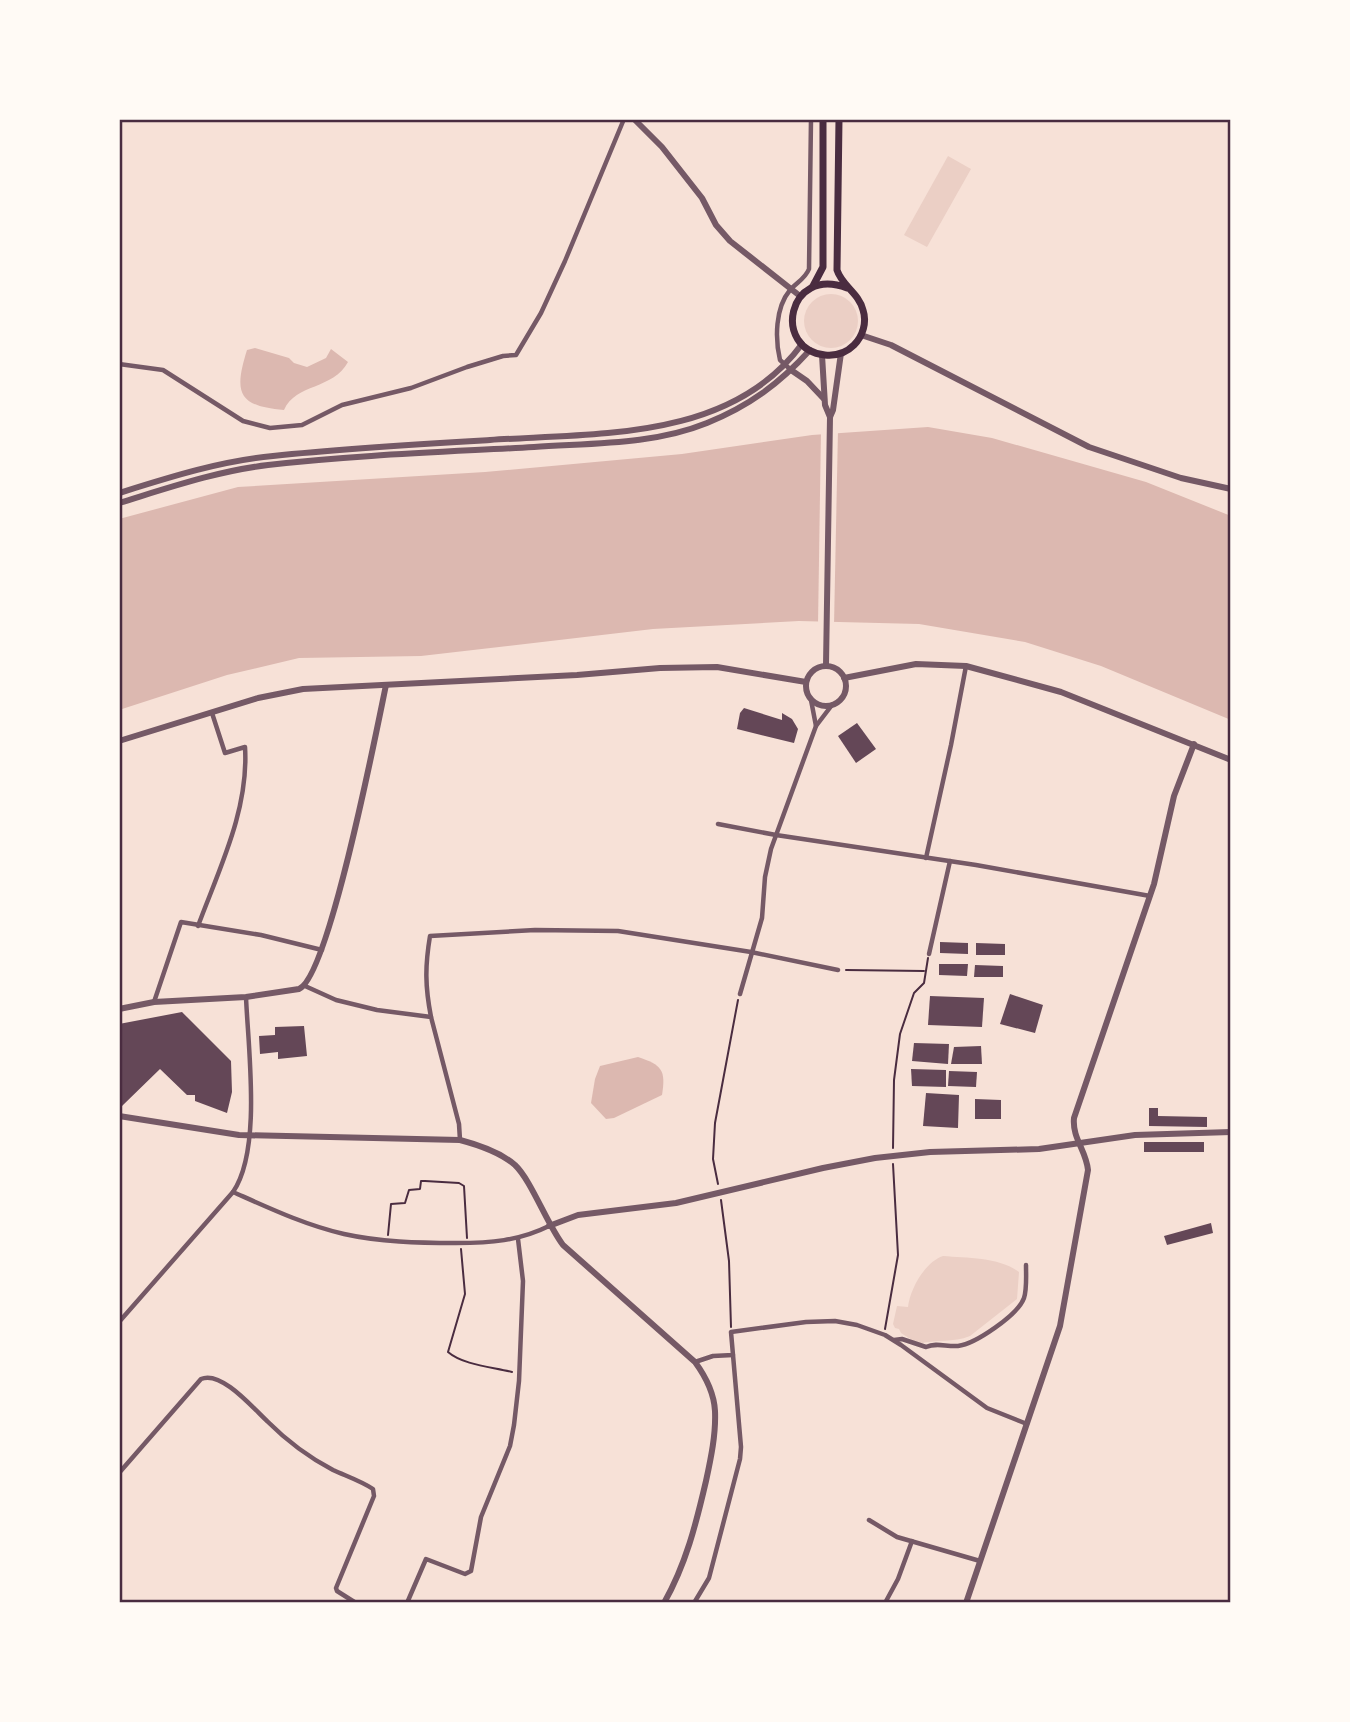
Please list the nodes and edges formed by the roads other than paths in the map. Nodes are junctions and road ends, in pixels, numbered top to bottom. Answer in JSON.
{"nodes":[{"id":1,"x":624,"y":119,"type":"edge"},
{"id":2,"x":635,"y":119,"type":"edge"},
{"id":3,"x":811,"y":119,"type":"edge"},
{"id":4,"x":823,"y":119,"type":"edge"},
{"id":5,"x":839,"y":119,"type":"edge"},
{"id":6,"x":812,"y":286,"type":"junction"},
{"id":7,"x":847,"y":288,"type":"junction"},
{"id":8,"x":790,"y":290,"type":"junction"},
{"id":9,"x":800,"y":296,"type":"junction"},
{"id":10,"x":861,"y":335,"type":"junction"},
{"id":11,"x":802,"y":344,"type":"junction"},
{"id":12,"x":810,"y":351,"type":"junction"},
{"id":13,"x":841,"y":353,"type":"junction"},
{"id":14,"x":822,"y":355,"type":"junction"},
{"id":15,"x":119,"y":365,"type":"edge"},
{"id":16,"x":785,"y":365,"type":"junction"},
{"id":17,"x":791,"y":370,"type":"junction"},
{"id":18,"x":824,"y":400,"type":"junction"},
{"id":19,"x":830,"y":417,"type":"junction"},
{"id":20,"x":1231,"y":489,"type":"edge"},
{"id":21,"x":119,"y":493,"type":"edge"},
{"id":22,"x":119,"y":503,"type":"edge"},
{"id":23,"x":827,"y":665,"type":"junction"},
{"id":24,"x":966,"y":666,"type":"junction"},
{"id":25,"x":844,"y":678,"type":"junction"},
{"id":26,"x":806,"y":682,"type":"junction"},
{"id":27,"x":386,"y":685,"type":"junction"},
{"id":28,"x":811,"y":700,"type":"junction"},
{"id":29,"x":832,"y":705,"type":"junction"},
{"id":30,"x":212,"y":713,"type":"junction"},
{"id":31,"x":816,"y":726,"type":"junction"},
{"id":32,"x":119,"y":741,"type":"edge"},
{"id":33,"x":1194,"y":744,"type":"junction"},
{"id":34,"x":1231,"y":760,"type":"edge"},
{"id":35,"x":718,"y":824,"type":"dead end"},
{"id":36,"x":776,"y":835,"type":"junction"},
{"id":37,"x":926,"y":858,"type":"junction"},
{"id":38,"x":950,"y":861,"type":"junction"},
{"id":39,"x":1150,"y":896,"type":"junction"},
{"id":40,"x":198,"y":926,"type":"junction"},
{"id":41,"x":322,"y":950,"type":"junction"},
{"id":42,"x":751,"y":952,"type":"junction"},
{"id":43,"x":929,"y":954,"type":"road end"},
{"id":44,"x":838,"y":970,"type":"road end"},
{"id":45,"x":305,"y":986,"type":"junction"},
{"id":46,"x":740,"y":994,"type":"road end"},
{"id":47,"x":246,"y":997,"type":"junction"},
{"id":48,"x":154,"y":1002,"type":"junction"},
{"id":49,"x":119,"y":1009,"type":"edge"},
{"id":50,"x":431,"y":1017,"type":"junction"},
{"id":51,"x":119,"y":1116,"type":"edge"},
{"id":52,"x":1231,"y":1132,"type":"edge"},
{"id":53,"x":251,"y":1135,"type":"junction"},
{"id":54,"x":460,"y":1140,"type":"junction"},
{"id":55,"x":1078,"y":1143,"type":"junction"},
{"id":56,"x":233,"y":1192,"type":"junction"},
{"id":57,"x":550,"y":1226,"type":"junction"},
{"id":58,"x":518,"y":1239,"type":"junction"},
{"id":59,"x":1026,"y":1265,"type":"dead end"},
{"id":60,"x":119,"y":1320,"type":"edge"},
{"id":61,"x":893,"y":1340,"type":"junction"},
{"id":62,"x":733,"y":1355,"type":"junction"},
{"id":63,"x":695,"y":1362,"type":"junction"},
{"id":64,"x":1027,"y":1424,"type":"junction"},
{"id":65,"x":119,"y":1473,"type":"edge"},
{"id":66,"x":869,"y":1520,"type":"dead end"},
{"id":67,"x":912,"y":1541,"type":"junction"},
{"id":68,"x":980,"y":1561,"type":"junction"},
{"id":69,"x":356,"y":1603,"type":"edge"},
{"id":70,"x":407,"y":1603,"type":"edge"},
{"id":71,"x":664,"y":1603,"type":"edge"},
{"id":72,"x":694,"y":1603,"type":"edge"},
{"id":73,"x":885,"y":1603,"type":"edge"},
{"id":74,"x":966,"y":1603,"type":"edge"}],
"edges":[{"from":1,"to":15,"type":"street"},
{"from":2,"to":8,"type":"street"},
{"from":3,"to":8,"type":"street"},
{"from":4,"to":6,"type":"main road"},
{"from":5,"to":7,"type":"main road"},
{"from":6,"to":7,"type":"main road"},
{"from":6,"to":9,"type":"main road"},
{"from":7,"to":10,"type":"main road"},
{"from":8,"to":9,"type":"street"},
{"from":8,"to":16,"type":"street"},
{"from":9,"to":11,"type":"main road"},
{"from":10,"to":13,"type":"main road"},
{"from":10,"to":20,"type":"street"},
{"from":11,"to":12,"type":"main road"},
{"from":11,"to":16,"type":"street"},
{"from":12,"to":14,"type":"main road"},
{"from":12,"to":17,"type":"street"},
{"from":13,"to":14,"type":"main road"},
{"from":13,"to":19,"type":"street"},
{"from":14,"to":18,"type":"street"},
{"from":16,"to":17,"type":"street"},
{"from":16,"to":21,"type":"street"},
{"from":17,"to":18,"type":"street"},
{"from":17,"to":22,"type":"street"},
{"from":18,"to":19,"type":"street"},
{"from":19,"to":23,"type":"street"},
{"from":23,"to":25,"type":"street"},
{"from":23,"to":26,"type":"street"},
{"from":24,"to":25,"type":"street"},
{"from":24,"to":33,"type":"street"},
{"from":24,"to":37,"type":"street"},
{"from":25,"to":29,"type":"street"},
{"from":26,"to":27,"type":"street"},
{"from":26,"to":28,"type":"street"},
{"from":27,"to":30,"type":"street"},
{"from":27,"to":41,"type":"street"},
{"from":28,"to":29,"type":"street"},
{"from":28,"to":31,"type":"street"},
{"from":29,"to":31,"type":"street"},
{"from":30,"to":32,"type":"street"},
{"from":30,"to":40,"type":"street"},
{"from":31,"to":36,"type":"street"},
{"from":33,"to":34,"type":"street"},
{"from":33,"to":39,"type":"street"},
{"from":35,"to":36,"type":"street"},
{"from":36,"to":37,"type":"street"},
{"from":36,"to":42,"type":"street"},
{"from":37,"to":38,"type":"street"},
{"from":38,"to":39,"type":"street"},
{"from":38,"to":43,"type":"street"},
{"from":39,"to":55,"type":"street"},
{"from":40,"to":41,"type":"street"},
{"from":40,"to":48,"type":"street"},
{"from":41,"to":45,"type":"street"},
{"from":42,"to":44,"type":"street"},
{"from":42,"to":46,"type":"street"},
{"from":42,"to":50,"type":"street"},
{"from":45,"to":47,"type":"street"},
{"from":45,"to":50,"type":"street"},
{"from":47,"to":48,"type":"street"},
{"from":47,"to":53,"type":"street"},
{"from":48,"to":49,"type":"street"},
{"from":50,"to":54,"type":"street"},
{"from":51,"to":53,"type":"street"},
{"from":52,"to":55,"type":"street"},
{"from":53,"to":54,"type":"street"},
{"from":53,"to":56,"type":"street"},
{"from":54,"to":57,"type":"street"},
{"from":55,"to":57,"type":"street"},
{"from":55,"to":64,"type":"street"},
{"from":56,"to":58,"type":"street"},
{"from":56,"to":60,"type":"street"},
{"from":57,"to":58,"type":"street"},
{"from":57,"to":63,"type":"street"},
{"from":58,"to":70,"type":"street"},
{"from":59,"to":61,"type":"street"},
{"from":61,"to":62,"type":"street"},
{"from":61,"to":64,"type":"street"},
{"from":62,"to":63,"type":"street"},
{"from":62,"to":72,"type":"street"},
{"from":63,"to":71,"type":"street"},
{"from":64,"to":68,"type":"street"},
{"from":65,"to":69,"type":"street"},
{"from":66,"to":67,"type":"street"},
{"from":67,"to":68,"type":"street"},
{"from":67,"to":73,"type":"street"},
{"from":68,"to":74,"type":"street"}]}
